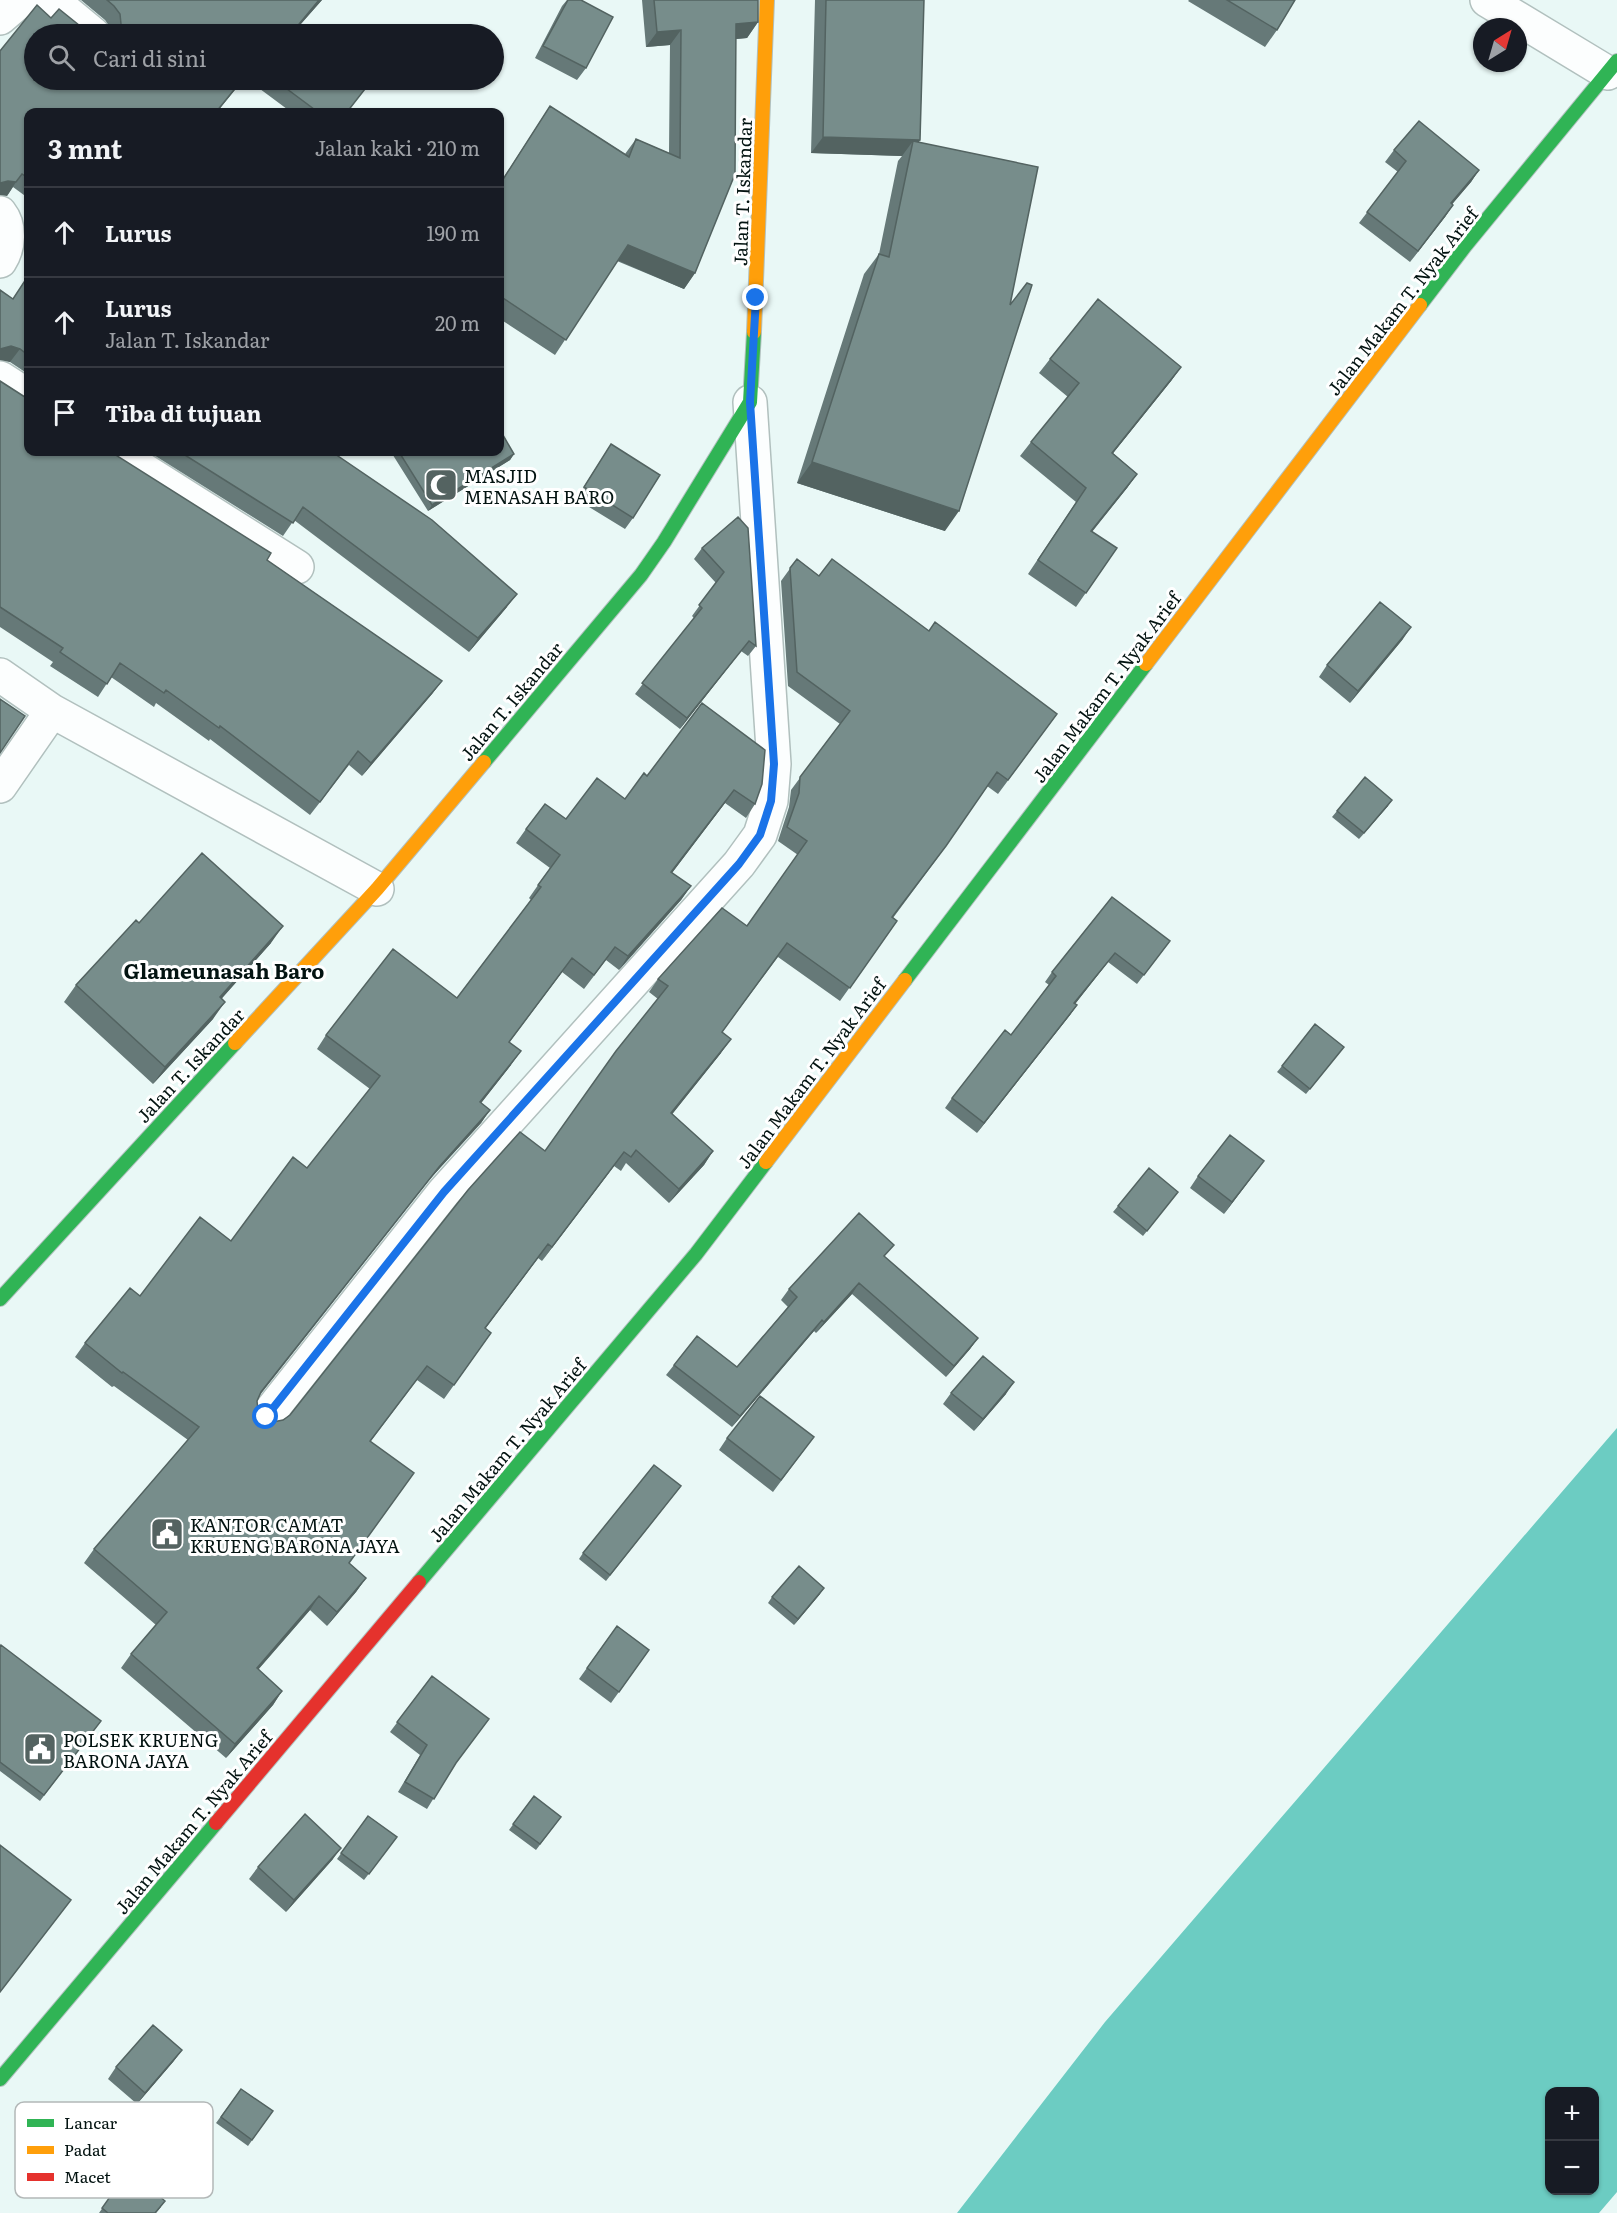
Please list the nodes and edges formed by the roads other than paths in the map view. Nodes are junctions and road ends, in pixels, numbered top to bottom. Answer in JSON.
{"nodes":[{"id":1,"x":21,"y":0,"type":"edge"},
{"id":2,"x":52,"y":0,"type":"edge"},
{"id":3,"x":767,"y":0,"type":"edge"},
{"id":4,"x":1487,"y":0,"type":"edge"},
{"id":5,"x":0,"y":18,"type":"edge"},
{"id":6,"x":81,"y":24,"type":"edge"},
{"id":7,"x":1612,"y":67,"type":"edge"},
{"id":8,"x":0,"y":213,"type":"edge"},
{"id":9,"x":0,"y":261,"type":"edge"},
{"id":10,"x":0,"y":378,"type":"edge"},
{"id":11,"x":24,"y":393,"type":"edge"},
{"id":12,"x":750,"y":402,"type":"junction"},
{"id":13,"x":122,"y":456,"type":"edge"},
{"id":14,"x":297,"y":567,"type":"dead end"},
{"id":15,"x":0,"y":675,"type":"edge"},
{"id":16,"x":52,"y":711,"type":"junction"},
{"id":17,"x":0,"y":786,"type":"edge"},
{"id":18,"x":377,"y":889,"type":"junction"},
{"id":19,"x":0,"y":1299,"type":"edge"},
{"id":20,"x":266,"y":1417,"type":"edge"},
{"id":21,"x":0,"y":2079,"type":"edge"}],
"edges":[{"from":1,"to":5,"type":"street"},
{"from":2,"to":6,"type":"street"},
{"from":3,"to":12,"type":"street","name":"Jalan T. Iskandar"},
{"from":4,"to":7,"type":"street"},
{"from":7,"to":21,"type":"street","name":"Jalan Makam T. Nyak Arief"},
{"from":8,"to":9,"type":"street"},
{"from":10,"to":11,"type":"street"},
{"from":12,"to":18,"type":"street","name":"Jalan T. Iskandar"},
{"from":12,"to":20,"type":"street"},
{"from":13,"to":14,"type":"street"},
{"from":15,"to":16,"type":"street"},
{"from":16,"to":17,"type":"street"},
{"from":16,"to":18,"type":"street"},
{"from":18,"to":19,"type":"street","name":"Jalan T. Iskandar"}]}
